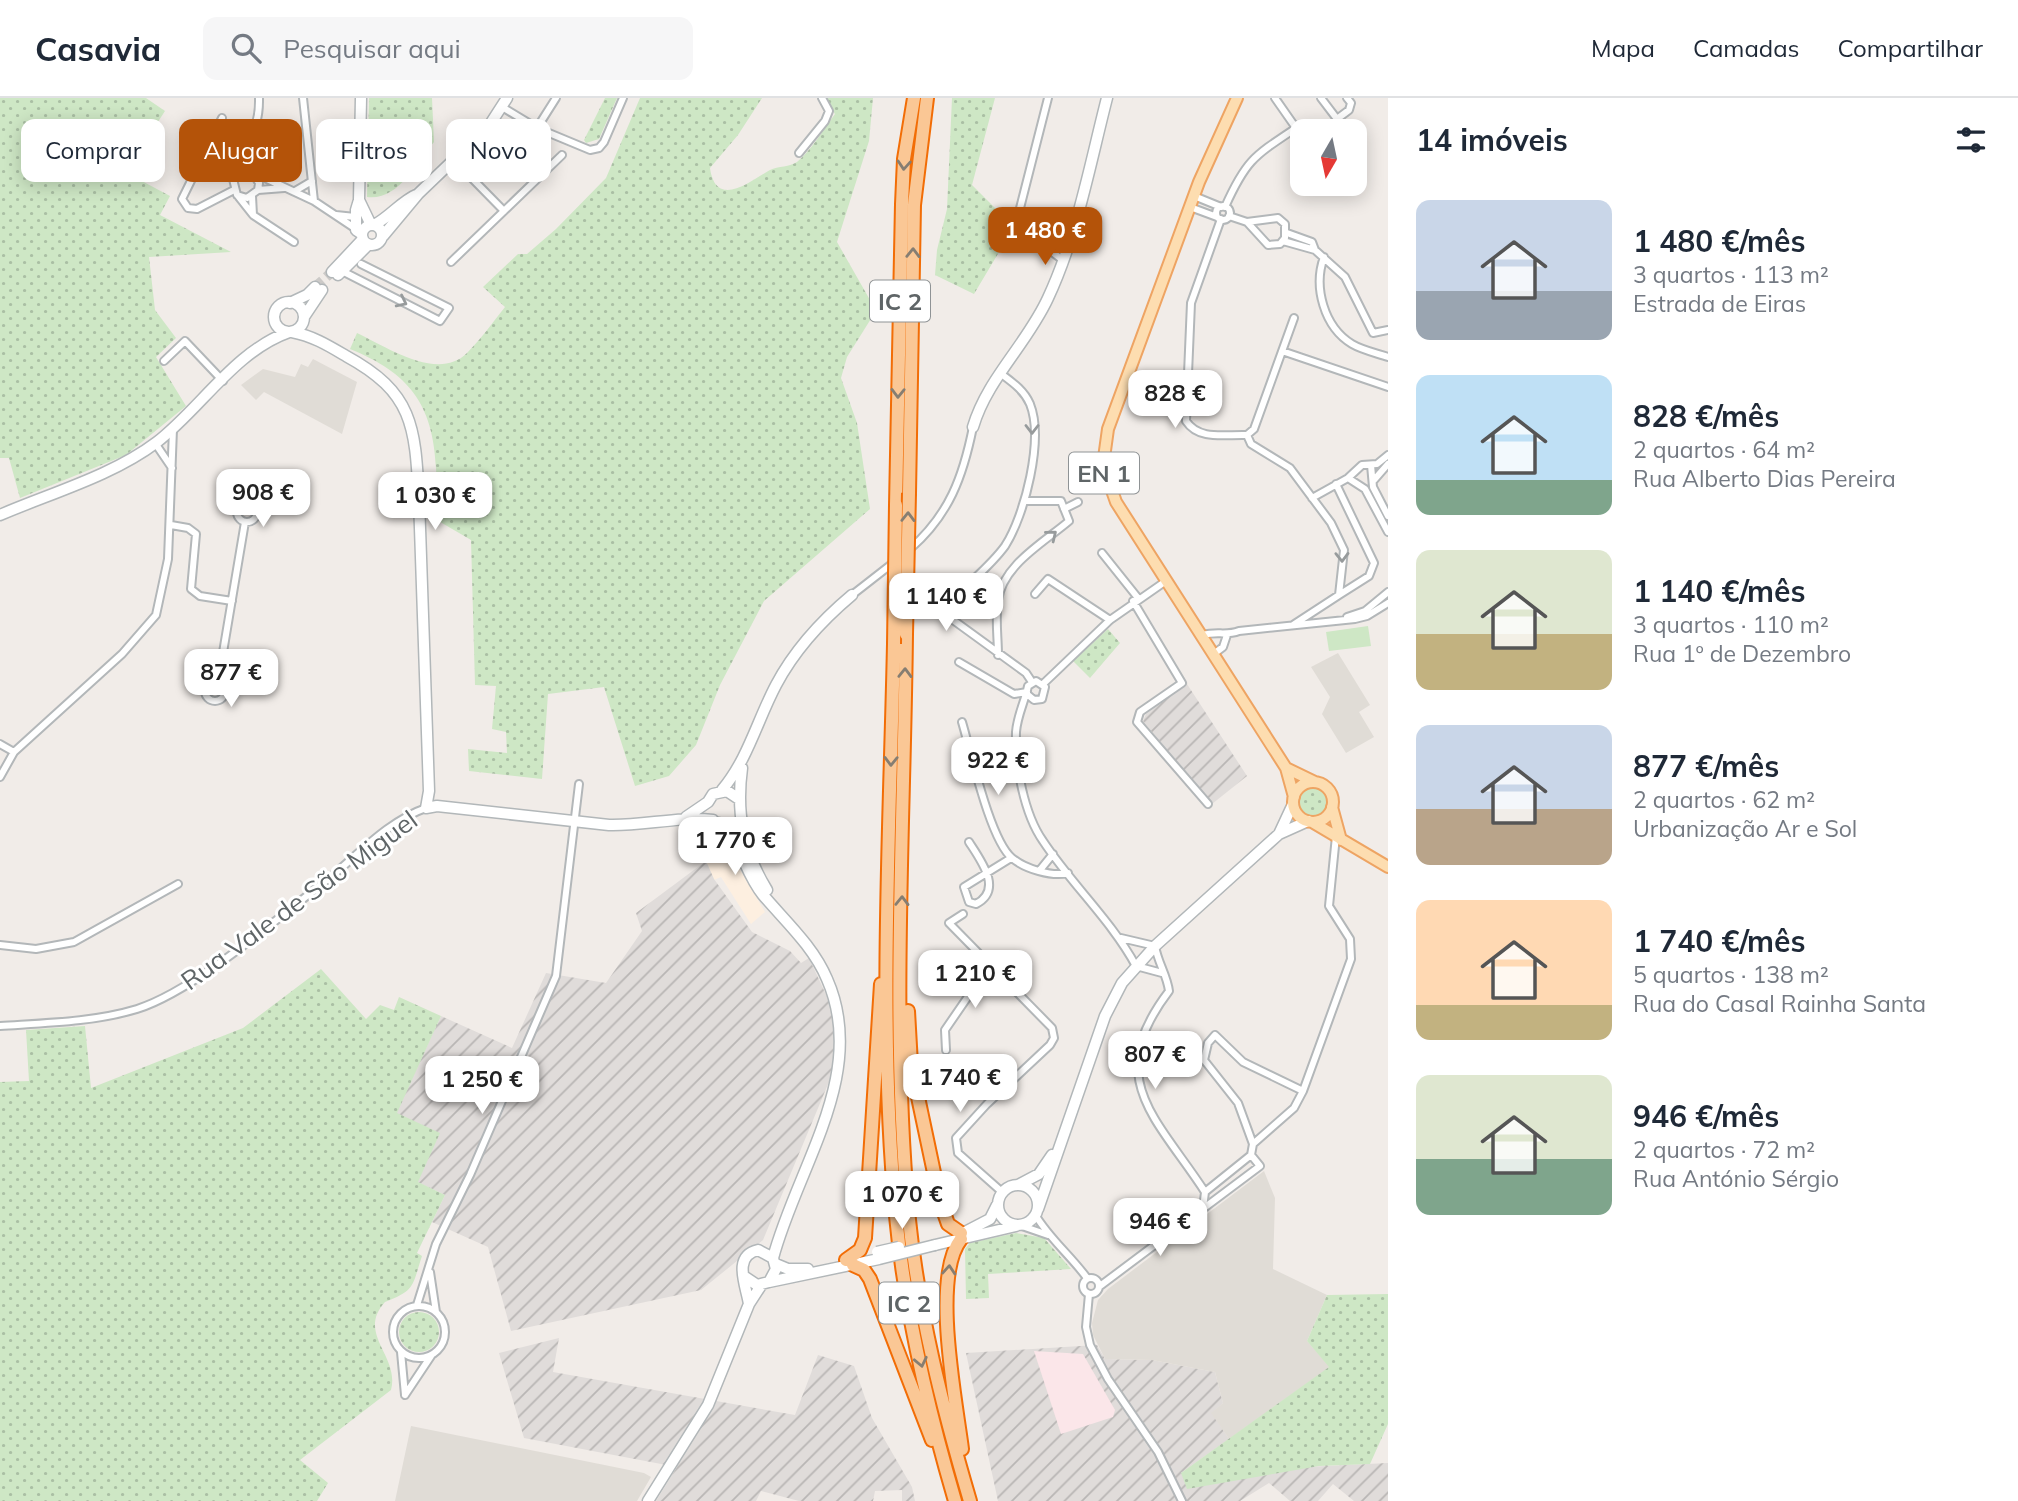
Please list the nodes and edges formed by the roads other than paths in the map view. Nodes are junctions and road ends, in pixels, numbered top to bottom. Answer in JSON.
{"nodes":[{"id":1,"x":259,"y":98,"type":"edge"},
{"id":2,"x":303,"y":98,"type":"edge"},
{"id":3,"x":361,"y":98,"type":"edge"},
{"id":4,"x":556,"y":98,"type":"edge"},
{"id":5,"x":623,"y":98,"type":"edge"},
{"id":6,"x":822,"y":98,"type":"edge"},
{"id":7,"x":914,"y":98,"type":"edge"},
{"id":8,"x":927,"y":98,"type":"edge"},
{"id":9,"x":1048,"y":98,"type":"edge"},
{"id":10,"x":1107,"y":98,"type":"edge"},
{"id":11,"x":1237,"y":98,"type":"edge"},
{"id":12,"x":1275,"y":98,"type":"edge"},
{"id":13,"x":1321,"y":98,"type":"edge"},
{"id":14,"x":1347,"y":98,"type":"edge"},
{"id":15,"x":505,"y":102,"type":"edge"},
{"id":16,"x":222,"y":118,"type":"dead end"},
{"id":17,"x":260,"y":119,"type":"edge"},
{"id":18,"x":492,"y":119,"type":"edge"},
{"id":19,"x":526,"y":119,"type":"edge"},
{"id":20,"x":543,"y":119,"type":"edge"},
{"id":21,"x":551,"y":134,"type":"edge"},
{"id":22,"x":799,"y":153,"type":"dead end"},
{"id":23,"x":562,"y":155,"type":"dead end"},
{"id":24,"x":446,"y":168,"type":"edge"},
{"id":25,"x":312,"y":181,"type":"junction"},
{"id":26,"x":233,"y":182,"type":"edge"},
{"id":27,"x":258,"y":182,"type":"edge"},
{"id":28,"x":274,"y":182,"type":"edge"},
{"id":29,"x":476,"y":182,"type":"edge"},
{"id":30,"x":292,"y":190,"type":"junction"},
{"id":31,"x":235,"y":192,"type":"junction"},
{"id":32,"x":255,"y":193,"type":"junction"},
{"id":33,"x":418,"y":194,"type":"junction"},
{"id":34,"x":359,"y":200,"type":"junction"},
{"id":35,"x":314,"y":201,"type":"junction"},
{"id":36,"x":1192,"y":202,"type":"junction"},
{"id":37,"x":1223,"y":207,"type":"junction"},
{"id":38,"x":504,"y":211,"type":"junction"},
{"id":39,"x":253,"y":215,"type":"junction"},
{"id":40,"x":336,"y":215,"type":"junction"},
{"id":41,"x":1229,"y":216,"type":"junction"},
{"id":42,"x":355,"y":217,"type":"junction"},
{"id":43,"x":1219,"y":218,"type":"junction"},
{"id":44,"x":1247,"y":222,"type":"junction"},
{"id":45,"x":372,"y":225,"type":"junction"},
{"id":46,"x":1287,"y":233,"type":"junction"},
{"id":47,"x":383,"y":236,"type":"junction"},
{"id":48,"x":362,"y":237,"type":"junction"},
{"id":49,"x":1283,"y":241,"type":"junction"},
{"id":50,"x":294,"y":242,"type":"dead end"},
{"id":51,"x":1315,"y":250,"type":"junction"},
{"id":52,"x":1324,"y":257,"type":"junction"},
{"id":53,"x":1064,"y":261,"type":"junction"},
{"id":54,"x":451,"y":262,"type":"dead end"},
{"id":55,"x":361,"y":264,"type":"dead end"},
{"id":56,"x":337,"y":273,"type":"joint"},
{"id":57,"x":290,"y":303,"type":"junction"},
{"id":58,"x":274,"y":317,"type":"junction"},
{"id":59,"x":1294,"y":318,"type":"dead end"},
{"id":60,"x":304,"y":319,"type":"junction"},
{"id":61,"x":1388,"y":330,"type":"edge"},
{"id":62,"x":291,"y":332,"type":"junction"},
{"id":63,"x":314,"y":338,"type":"junction"},
{"id":64,"x":261,"y":345,"type":"junction"},
{"id":65,"x":1282,"y":351,"type":"junction"},
{"id":66,"x":1388,"y":357,"type":"edge"},
{"id":67,"x":164,"y":361,"type":"dead end"},
{"id":68,"x":1000,"y":373,"type":"junction"},
{"id":69,"x":223,"y":381,"type":"junction"},
{"id":70,"x":1388,"y":387,"type":"edge"},
{"id":71,"x":973,"y":427,"type":"joint"},
{"id":72,"x":173,"y":429,"type":"junction"},
{"id":73,"x":1247,"y":435,"type":"junction"},
{"id":74,"x":155,"y":443,"type":"junction"},
{"id":75,"x":1388,"y":455,"type":"edge"},
{"id":76,"x":1388,"y":464,"type":"edge"},
{"id":77,"x":1371,"y":465,"type":"junction"},
{"id":78,"x":172,"y":468,"type":"junction"},
{"id":79,"x":1348,"y":478,"type":"junction"},
{"id":80,"x":1374,"y":480,"type":"junction"},
{"id":81,"x":1336,"y":484,"type":"junction"},
{"id":82,"x":1312,"y":498,"type":"junction"},
{"id":83,"x":1026,"y":501,"type":"junction"},
{"id":84,"x":1078,"y":502,"type":"dead end"},
{"id":85,"x":1064,"y":509,"type":"junction"},
{"id":86,"x":0,"y":515,"type":"edge"},
{"id":87,"x":1388,"y":516,"type":"edge"},
{"id":88,"x":245,"y":522,"type":"dead end"},
{"id":89,"x":171,"y":525,"type":"junction"},
{"id":90,"x":1388,"y":531,"type":"edge"},
{"id":91,"x":1102,"y":553,"type":"dead end"},
{"id":92,"x":901,"y":557,"type":"junction"},
{"id":93,"x":1166,"y":582,"type":"junction"},
{"id":94,"x":1388,"y":592,"type":"edge"},
{"id":95,"x":1035,"y":594,"type":"dead end"},
{"id":96,"x":852,"y":595,"type":"joint"},
{"id":97,"x":1339,"y":595,"type":"junction"},
{"id":98,"x":1135,"y":600,"type":"junction"},
{"id":99,"x":232,"y":601,"type":"junction"},
{"id":100,"x":1388,"y":603,"type":"edge"},
{"id":101,"x":942,"y":613,"type":"junction"},
{"id":102,"x":1342,"y":619,"type":"junction"},
{"id":103,"x":1110,"y":620,"type":"junction"},
{"id":104,"x":1293,"y":625,"type":"junction"},
{"id":105,"x":1203,"y":635,"type":"junction"},
{"id":106,"x":1227,"y":635,"type":"junction"},
{"id":107,"x":1215,"y":653,"type":"junction"},
{"id":108,"x":998,"y":655,"type":"junction"},
{"id":109,"x":959,"y":662,"type":"dead end"},
{"id":110,"x":218,"y":682,"type":"dead end"},
{"id":111,"x":1032,"y":682,"type":"junction"},
{"id":112,"x":1043,"y":684,"type":"junction"},
{"id":113,"x":1028,"y":694,"type":"junction"},
{"id":114,"x":1038,"y":700,"type":"junction"},
{"id":115,"x":1020,"y":712,"type":"junction"},
{"id":116,"x":961,"y":722,"type":"dead end"},
{"id":117,"x":0,"y":744,"type":"edge"},
{"id":118,"x":13,"y":752,"type":"junction"},
{"id":119,"x":742,"y":764,"type":"junction"},
{"id":120,"x":1286,"y":768,"type":"junction"},
{"id":121,"x":0,"y":777,"type":"edge"},
{"id":122,"x":1318,"y":783,"type":"junction"},
{"id":123,"x":579,"y":784,"type":"dead end"},
{"id":124,"x":722,"y":790,"type":"junction"},
{"id":125,"x":429,"y":791,"type":"junction"},
{"id":126,"x":738,"y":799,"type":"junction"},
{"id":127,"x":1294,"y":801,"type":"junction"},
{"id":128,"x":708,"y":802,"type":"junction"},
{"id":129,"x":1208,"y":804,"type":"dead end"},
{"id":130,"x":437,"y":806,"type":"junction"},
{"id":131,"x":1332,"y":807,"type":"junction"},
{"id":132,"x":426,"y":808,"type":"junction"},
{"id":133,"x":740,"y":812,"type":"junction"},
{"id":134,"x":685,"y":817,"type":"junction"},
{"id":135,"x":1310,"y":821,"type":"junction"},
{"id":136,"x":576,"y":822,"type":"junction"},
{"id":137,"x":716,"y":822,"type":"junction"},
{"id":138,"x":1279,"y":834,"type":"junction"},
{"id":139,"x":1339,"y":838,"type":"junction"},
{"id":140,"x":970,"y":842,"type":"dead end"},
{"id":141,"x":1053,"y":854,"type":"junction"},
{"id":142,"x":1011,"y":858,"type":"junction"},
{"id":143,"x":1388,"y":867,"type":"edge"},
{"id":144,"x":1040,"y":870,"type":"junction"},
{"id":145,"x":988,"y":871,"type":"junction"},
{"id":146,"x":1068,"y":873,"type":"junction"},
{"id":147,"x":178,"y":884,"type":"dead end"},
{"id":148,"x":774,"y":904,"type":"junction"},
{"id":149,"x":963,"y":914,"type":"dead end"},
{"id":150,"x":895,"y":932,"type":"junction"},
{"id":151,"x":1121,"y":938,"type":"junction"},
{"id":152,"x":0,"y":945,"type":"edge"},
{"id":153,"x":1154,"y":946,"type":"junction"},
{"id":154,"x":989,"y":966,"type":"junction"},
{"id":155,"x":1136,"y":966,"type":"junction"},
{"id":156,"x":1162,"y":973,"type":"junction"},
{"id":157,"x":0,"y":1026,"type":"edge"},
{"id":158,"x":946,"y":1050,"type":"dead end"},
{"id":159,"x":1303,"y":1091,"type":"junction"},
{"id":160,"x":1253,"y":1144,"type":"junction"},
{"id":161,"x":1058,"y":1146,"type":"junction"},
{"id":162,"x":1251,"y":1155,"type":"junction"},
{"id":163,"x":1018,"y":1185,"type":"junction"},
{"id":164,"x":1002,"y":1192,"type":"junction"},
{"id":165,"x":1205,"y":1192,"type":"junction"},
{"id":166,"x":997,"y":1204,"type":"junction"},
{"id":167,"x":1203,"y":1208,"type":"junction"},
{"id":168,"x":1037,"y":1212,"type":"junction"},
{"id":169,"x":1020,"y":1226,"type":"junction"},
{"id":170,"x":778,"y":1234,"type":"junction"},
{"id":171,"x":1048,"y":1235,"type":"junction"},
{"id":172,"x":961,"y":1236,"type":"junction"},
{"id":173,"x":762,"y":1251,"type":"junction"},
{"id":174,"x":774,"y":1261,"type":"junction"},
{"id":175,"x":849,"y":1263,"type":"junction"},
{"id":176,"x":429,"y":1271,"type":"junction"},
{"id":177,"x":745,"y":1277,"type":"junction"},
{"id":178,"x":1087,"y":1278,"type":"junction"},
{"id":179,"x":766,"y":1283,"type":"junction"},
{"id":180,"x":1100,"y":1286,"type":"junction"},
{"id":181,"x":1089,"y":1294,"type":"junction"},
{"id":182,"x":749,"y":1304,"type":"junction"},
{"id":183,"x":416,"y":1305,"type":"junction"},
{"id":184,"x":436,"y":1311,"type":"junction"},
{"id":185,"x":401,"y":1352,"type":"junction"},
{"id":186,"x":431,"y":1355,"type":"junction"},
{"id":187,"x":948,"y":1477,"type":"junction"},
{"id":188,"x":965,"y":1485,"type":"junction"},
{"id":189,"x":648,"y":1501,"type":"edge"},
{"id":190,"x":955,"y":1501,"type":"edge"},
{"id":191,"x":970,"y":1501,"type":"edge"},
{"id":192,"x":1182,"y":1501,"type":"edge"}],
"edges":[{"from":1,"to":17,"type":"street"},
{"from":2,"to":25,"type":"street"},
{"from":3,"to":34,"type":"street"},
{"from":4,"to":20,"type":"street"},
{"from":5,"to":21,"type":"street"},
{"from":6,"to":22,"type":"street"},
{"from":7,"to":150,"type":"highway","number":"IC 2","one_way":true,"bridge":true},
{"from":150,"to":8,"type":"highway","number":"IC 2","one_way":true,"bridge":true},
{"from":9,"to":53,"type":"street"},
{"from":10,"to":53,"type":"street"},
{"from":11,"to":36,"type":"main road","number":"EN 1"},
{"from":12,"to":37,"type":"street"},
{"from":13,"to":14,"type":"street"},
{"from":15,"to":18,"type":"street"},
{"from":15,"to":19,"type":"street"},
{"from":16,"to":31,"type":"street"},
{"from":23,"to":38,"type":"street"},
{"from":24,"to":33,"type":"street"},
{"from":25,"to":30,"type":"street"},
{"from":25,"to":35,"type":"street"},
{"from":26,"to":31,"type":"street"},
{"from":27,"to":32,"type":"street"},
{"from":28,"to":30,"type":"street"},
{"from":29,"to":38,"type":"street"},
{"from":30,"to":32,"type":"street"},
{"from":30,"to":35,"type":"street"},
{"from":31,"to":32,"type":"street"},
{"from":31,"to":39,"type":"street"},
{"from":32,"to":39,"type":"street"},
{"from":33,"to":45,"type":"street"},
{"from":33,"to":47,"type":"street"},
{"from":34,"to":42,"type":"street"},
{"from":34,"to":45,"type":"street"},
{"from":35,"to":40,"type":"street"},
{"from":36,"to":37,"type":"street"},
{"from":36,"to":43,"type":"street"},
{"from":36,"to":93,"type":"main road","number":"EN 1"},
{"from":37,"to":41,"type":"street"},
{"from":37,"to":43,"type":"street"},
{"from":38,"to":54,"type":"street"},
{"from":39,"to":50,"type":"street"},
{"from":40,"to":42,"type":"street"},
{"from":40,"to":48,"type":"street"},
{"from":41,"to":43,"type":"street"},
{"from":41,"to":44,"type":"street"},
{"from":42,"to":48,"type":"street"},
{"from":43,"to":73,"type":"street"},
{"from":44,"to":46,"type":"street"},
{"from":44,"to":49,"type":"street"},
{"from":45,"to":47,"type":"street"},
{"from":45,"to":48,"type":"street"},
{"from":46,"to":49,"type":"street"},
{"from":46,"to":51,"type":"street"},
{"from":47,"to":48,"type":"street"},
{"from":48,"to":56,"type":"street"},
{"from":49,"to":51,"type":"street"},
{"from":51,"to":52,"type":"street"},
{"from":52,"to":61,"type":"street"},
{"from":52,"to":66,"type":"street"},
{"from":53,"to":68,"type":"street"},
{"from":56,"to":55,"type":"street","one_way":true},
{"from":57,"to":58,"type":"street"},
{"from":57,"to":60,"type":"street"},
{"from":57,"to":60,"type":"street"},
{"from":58,"to":62,"type":"street"},
{"from":58,"to":64,"type":"street"},
{"from":59,"to":65,"type":"street"},
{"from":60,"to":62,"type":"street"},
{"from":60,"to":63,"type":"street"},
{"from":62,"to":63,"type":"street"},
{"from":62,"to":64,"type":"street"},
{"from":63,"to":125,"type":"street"},
{"from":64,"to":69,"type":"street"},
{"from":65,"to":70,"type":"street"},
{"from":65,"to":73,"type":"street"},
{"from":67,"to":69,"type":"street"},
{"from":68,"to":71,"type":"street"},
{"from":68,"to":83,"type":"street","one_way":true},
{"from":69,"to":72,"type":"street"},
{"from":71,"to":92,"type":"street"},
{"from":72,"to":74,"type":"street"},
{"from":72,"to":78,"type":"street"},
{"from":73,"to":82,"type":"street"},
{"from":74,"to":78,"type":"street"},
{"from":74,"to":86,"type":"street"},
{"from":75,"to":77,"type":"street"},
{"from":76,"to":80,"type":"street"},
{"from":77,"to":79,"type":"street"},
{"from":77,"to":80,"type":"street"},
{"from":78,"to":89,"type":"street"},
{"from":79,"to":81,"type":"street"},
{"from":79,"to":90,"type":"street"},
{"from":80,"to":87,"type":"street"},
{"from":81,"to":82,"type":"street"},
{"from":81,"to":97,"type":"street"},
{"from":82,"to":97,"type":"street","one_way":true},
{"from":83,"to":85,"type":"street"},
{"from":83,"to":101,"type":"street"},
{"from":84,"to":85,"type":"street"},
{"from":108,"to":85,"type":"street","one_way":true},
{"from":88,"to":99,"type":"street"},
{"from":89,"to":99,"type":"street"},
{"from":89,"to":118,"type":"street"},
{"from":91,"to":98,"type":"street"},
{"from":92,"to":96,"type":"street"},
{"from":92,"to":101,"type":"street"},
{"from":93,"to":98,"type":"street"},
{"from":93,"to":105,"type":"main road","number":"EN 1"},
{"from":94,"to":102,"type":"street"},
{"from":95,"to":103,"type":"street"},
{"from":96,"to":119,"type":"street"},
{"from":97,"to":104,"type":"street"},
{"from":98,"to":103,"type":"street"},
{"from":98,"to":129,"type":"street"},
{"from":99,"to":110,"type":"street"},
{"from":100,"to":102,"type":"street"},
{"from":101,"to":108,"type":"street"},
{"from":102,"to":104,"type":"street"},
{"from":103,"to":112,"type":"street"},
{"from":104,"to":106,"type":"street"},
{"from":105,"to":106,"type":"street"},
{"from":105,"to":107,"type":"main road","number":"EN 1"},
{"from":106,"to":107,"type":"street"},
{"from":107,"to":120,"type":"main road","number":"EN 1"},
{"from":108,"to":111,"type":"street"},
{"from":109,"to":113,"type":"street"},
{"from":111,"to":112,"type":"street"},
{"from":111,"to":113,"type":"street"},
{"from":112,"to":114,"type":"street"},
{"from":113,"to":114,"type":"street"},
{"from":113,"to":115,"type":"street"},
{"from":114,"to":115,"type":"street"},
{"from":115,"to":141,"type":"street"},
{"from":116,"to":142,"type":"street"},
{"from":117,"to":118,"type":"street"},
{"from":118,"to":121,"type":"street"},
{"from":119,"to":124,"type":"street"},
{"from":119,"to":126,"type":"street"},
{"from":120,"to":122,"type":"main road"},
{"from":120,"to":127,"type":"main road","number":"EN 1"},
{"from":122,"to":127,"type":"main road"},
{"from":122,"to":131,"type":"main road"},
{"from":123,"to":136,"type":"street"},
{"from":124,"to":126,"type":"street"},
{"from":124,"to":128,"type":"street"},
{"from":125,"to":130,"type":"street"},
{"from":125,"to":132,"type":"street"},
{"from":126,"to":133,"type":"street"},
{"from":127,"to":135,"type":"main road","number":"EN 1"},
{"from":127,"to":138,"type":"street"},
{"from":128,"to":134,"type":"street","name":"Rua Vale de São Miguel"},
{"from":128,"to":137,"type":"street"},
{"from":130,"to":132,"type":"street","name":"Rua Vale de São Miguel"},
{"from":130,"to":136,"type":"street","name":"Rua Vale de São Miguel"},
{"from":131,"to":135,"type":"main road"},
{"from":131,"to":139,"type":"main road"},
{"from":132,"to":157,"type":"street","name":"Rua Vale de São Miguel"},
{"from":133,"to":137,"type":"street"},
{"from":133,"to":148,"type":"street"},
{"from":134,"to":136,"type":"street","name":"Rua Vale de São Miguel"},
{"from":134,"to":137,"type":"street","name":"Rua Vale de São Miguel"},
{"from":135,"to":138,"type":"street"},
{"from":135,"to":139,"type":"main road","number":"EN 1"},
{"from":136,"to":176,"type":"street"},
{"from":137,"to":148,"type":"street"},
{"from":138,"to":153,"type":"street"},
{"from":139,"to":143,"type":"main road","number":"EN 1"},
{"from":139,"to":159,"type":"street"},
{"from":140,"to":145,"type":"street"},
{"from":141,"to":144,"type":"street"},
{"from":141,"to":146,"type":"street"},
{"from":142,"to":144,"type":"street"},
{"from":142,"to":145,"type":"street"},
{"from":144,"to":146,"type":"street"},
{"from":145,"to":145,"type":"street"},
{"from":146,"to":151,"type":"street"},
{"from":147,"to":152,"type":"street"},
{"from":148,"to":170,"type":"street"},
{"from":149,"to":154,"type":"street"},
{"from":150,"to":172,"type":"highway"},
{"from":150,"to":175,"type":"highway"},
{"from":150,"to":187,"type":"highway","number":"IC 2","one_way":true},
{"from":150,"to":188,"type":"highway","number":"IC 2"},
{"from":151,"to":153,"type":"street"},
{"from":151,"to":155,"type":"street"},
{"from":153,"to":155,"type":"street"},
{"from":153,"to":156,"type":"street"},
{"from":154,"to":158,"type":"street"},
{"from":154,"to":164,"type":"street"},
{"from":155,"to":156,"type":"street"},
{"from":155,"to":161,"type":"street"},
{"from":156,"to":165,"type":"street"},
{"from":159,"to":160,"type":"street"},
{"from":159,"to":160,"type":"street"},
{"from":160,"to":162,"type":"street"},
{"from":161,"to":163,"type":"street"},
{"from":161,"to":168,"type":"street"},
{"from":162,"to":165,"type":"street"},
{"from":162,"to":167,"type":"street"},
{"from":163,"to":164,"type":"street"},
{"from":163,"to":168,"type":"street"},
{"from":164,"to":166,"type":"street"},
{"from":165,"to":167,"type":"street"},
{"from":166,"to":169,"type":"street"},
{"from":166,"to":172,"type":"street"},
{"from":167,"to":180,"type":"street"},
{"from":168,"to":169,"type":"street"},
{"from":168,"to":171,"type":"street"},
{"from":169,"to":171,"type":"street"},
{"from":169,"to":172,"type":"street"},
{"from":170,"to":173,"type":"street"},
{"from":170,"to":174,"type":"street"},
{"from":171,"to":178,"type":"street"},
{"from":172,"to":175,"type":"street","bridge":true},
{"from":188,"to":172,"type":"highway","one_way":true},
{"from":173,"to":174,"type":"street"},
{"from":173,"to":177,"type":"street"},
{"from":174,"to":175,"type":"street"},
{"from":174,"to":179,"type":"street"},
{"from":175,"to":179,"type":"street"},
{"from":175,"to":187,"type":"highway"},
{"from":176,"to":183,"type":"street"},
{"from":176,"to":184,"type":"street"},
{"from":177,"to":179,"type":"street"},
{"from":177,"to":182,"type":"street"},
{"from":178,"to":180,"type":"street"},
{"from":178,"to":181,"type":"street"},
{"from":179,"to":182,"type":"street"},
{"from":180,"to":181,"type":"street"},
{"from":181,"to":192,"type":"street"},
{"from":182,"to":189,"type":"street"},
{"from":183,"to":184,"type":"street"},
{"from":183,"to":185,"type":"street"},
{"from":184,"to":186,"type":"street"},
{"from":185,"to":186,"type":"street"},
{"from":185,"to":186,"type":"street"},
{"from":187,"to":190,"type":"highway","number":"IC 2"},
{"from":188,"to":191,"type":"highway","number":"IC 2"}]}
